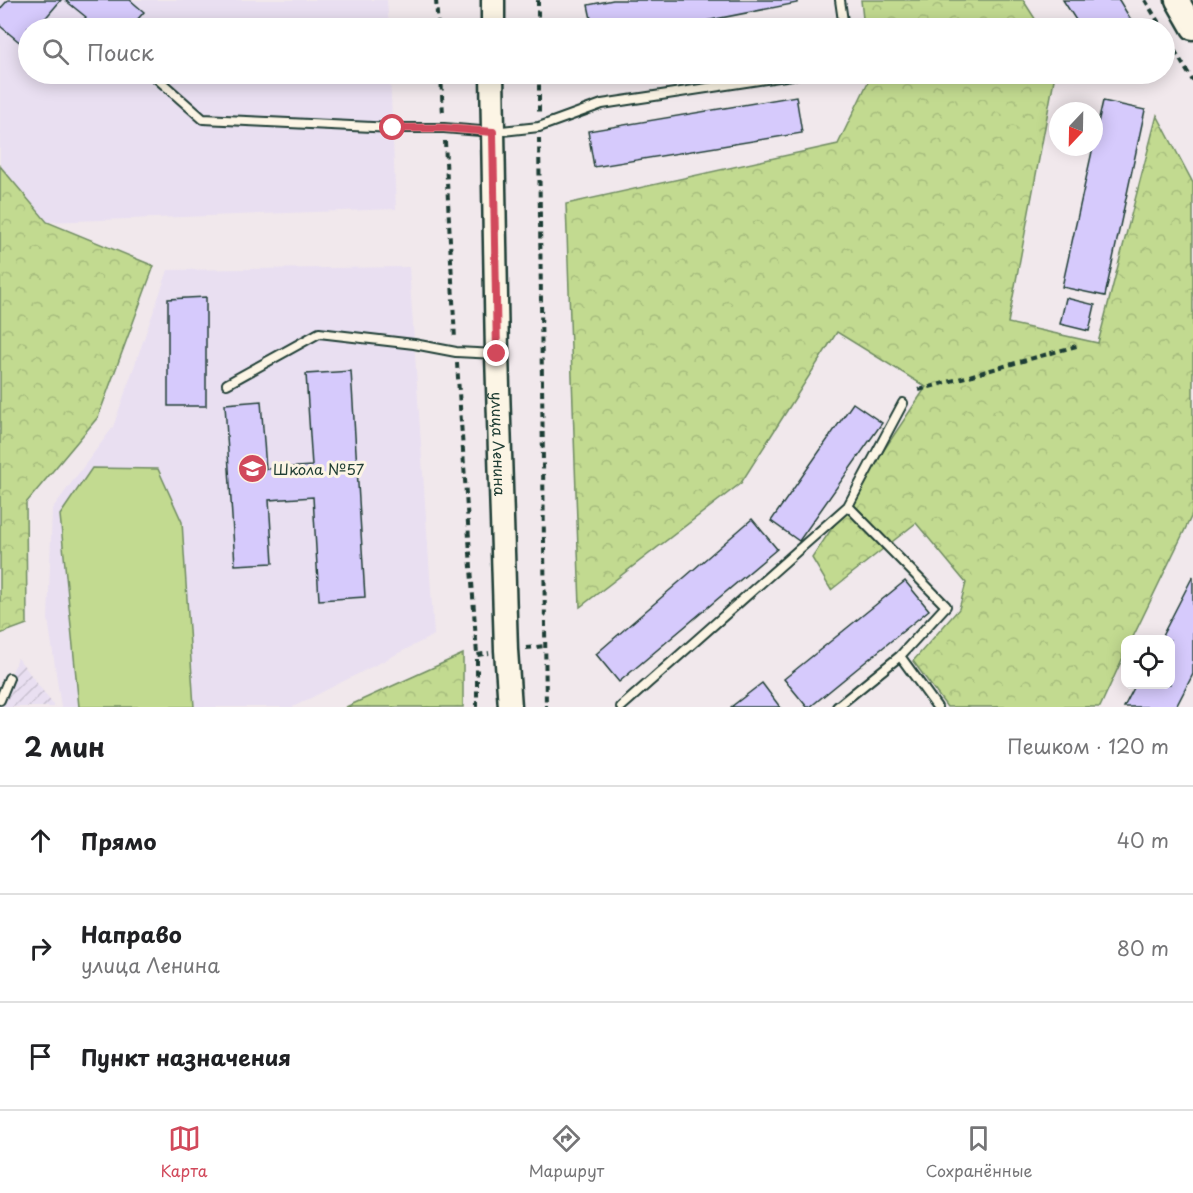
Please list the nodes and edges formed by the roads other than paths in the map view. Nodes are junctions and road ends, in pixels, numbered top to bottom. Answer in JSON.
{"nodes":[{"id":1,"x":493,"y":0,"type":"edge"},
{"id":2,"x":840,"y":0,"type":"edge"},
{"id":3,"x":1177,"y":0,"type":"edge"},
{"id":4,"x":493,"y":18,"type":"edge"},
{"id":5,"x":843,"y":18,"type":"edge"},
{"id":6,"x":1193,"y":28,"type":"edge"},
{"id":7,"x":163,"y":84,"type":"edge"},
{"id":8,"x":492,"y":84,"type":"edge"},
{"id":9,"x":734,"y":84,"type":"edge"},
{"id":10,"x":493,"y":132,"type":"junction"},
{"id":11,"x":497,"y":354,"type":"junction"},
{"id":12,"x":227,"y":384,"type":"dead end"},
{"id":13,"x":903,"y":403,"type":"dead end"},
{"id":14,"x":848,"y":506,"type":"junction"},
{"id":15,"x":900,"y":656,"type":"junction"},
{"id":16,"x":9,"y":678,"type":"dead end"},
{"id":17,"x":0,"y":700,"type":"edge"},
{"id":18,"x":510,"y":707,"type":"edge"},
{"id":19,"x":621,"y":707,"type":"edge"},
{"id":20,"x":837,"y":707,"type":"edge"},
{"id":21,"x":937,"y":707,"type":"edge"}],
"edges":[{"from":1,"to":4,"type":"main road"},
{"from":2,"to":5,"type":"lane"},
{"from":3,"to":6,"type":"main road"},
{"from":7,"to":10,"type":"lane"},
{"from":8,"to":10,"type":"main road","name":"улица Ленина"},
{"from":9,"to":10,"type":"lane"},
{"from":10,"to":11,"type":"main road","name":"улица Ленина"},
{"from":11,"to":12,"type":"lane"},
{"from":11,"to":18,"type":"main road","name":"улица Ленина"},
{"from":13,"to":14,"type":"lane"},
{"from":14,"to":15,"type":"lane"},
{"from":14,"to":19,"type":"lane"},
{"from":15,"to":20,"type":"lane"},
{"from":15,"to":21,"type":"lane"},
{"from":16,"to":17,"type":"lane"}]}
